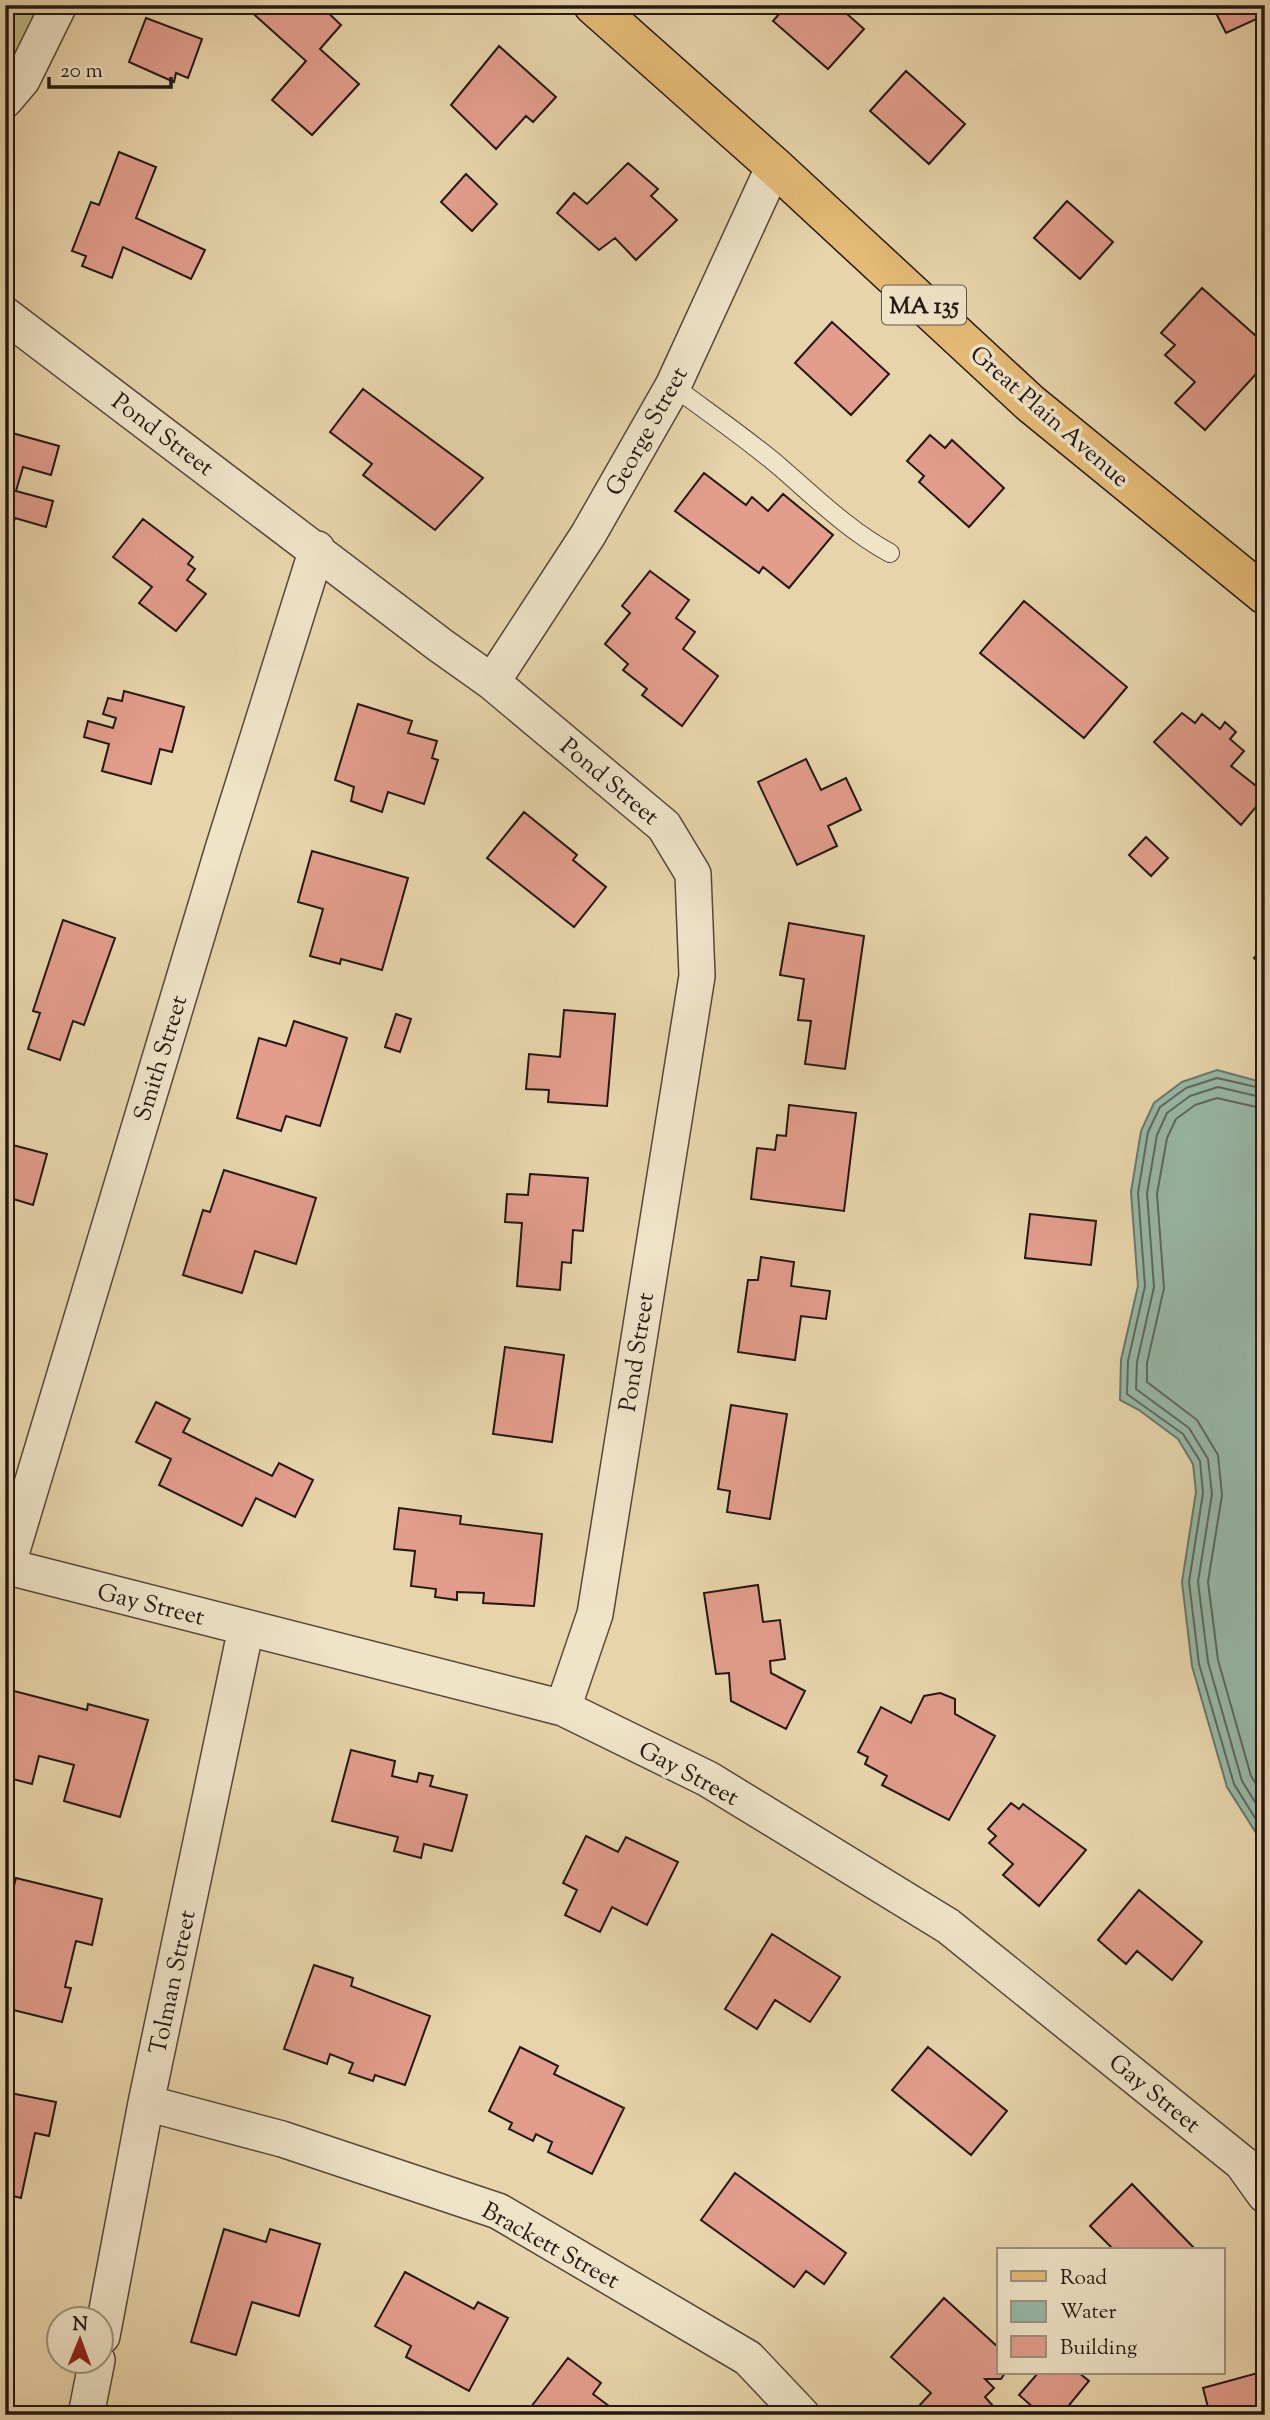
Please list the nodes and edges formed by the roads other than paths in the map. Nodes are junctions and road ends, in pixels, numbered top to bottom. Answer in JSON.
{"nodes":[{"id":1,"x":60,"y":5,"type":"edge"},
{"id":2,"x":593,"y":5,"type":"edge"},
{"id":3,"x":5,"y":100,"type":"edge"},
{"id":4,"x":774,"y":166,"type":"junction"},
{"id":5,"x":5,"y":315,"type":"edge"},
{"id":6,"x":673,"y":386,"type":"junction"},
{"id":7,"x":317,"y":550,"type":"junction"},
{"id":8,"x":890,"y":553,"type":"dead end"},
{"id":9,"x":1265,"y":595,"type":"edge"},
{"id":10,"x":492,"y":682,"type":"junction"},
{"id":11,"x":6,"y":1567,"type":"edge"},
{"id":12,"x":246,"y":1628,"type":"junction"},
{"id":13,"x":563,"y":1709,"type":"junction"},
{"id":14,"x":146,"y":2103,"type":"junction"},
{"id":15,"x":1265,"y":2194,"type":"edge"},
{"id":16,"x":108,"y":2304,"type":"edge"},
{"id":17,"x":94,"y":2374,"type":"edge"},
{"id":18,"x":86,"y":2415,"type":"edge"},
{"id":19,"x":802,"y":2415,"type":"edge"}],
"edges":[{"from":1,"to":3,"type":"street"},
{"from":2,"to":4,"type":"main road","name":"Great Plain Avenue","number":"MA 135"},
{"from":4,"to":6,"type":"street","name":"George Street"},
{"from":4,"to":9,"type":"main road","name":"Great Plain Avenue","number":"MA 135"},
{"from":5,"to":7,"type":"street","name":"Pond Street"},
{"from":6,"to":8,"type":"lane"},
{"from":6,"to":10,"type":"street","name":"George Street"},
{"from":7,"to":10,"type":"street","name":"Pond Street"},
{"from":7,"to":11,"type":"street","name":"Smith Street"},
{"from":10,"to":13,"type":"street","name":"Pond Street"},
{"from":11,"to":12,"type":"street","name":"Gay Street"},
{"from":12,"to":13,"type":"street","name":"Gay Street"},
{"from":12,"to":14,"type":"street","name":"Tolman Street"},
{"from":13,"to":15,"type":"street","name":"Gay Street"},
{"from":14,"to":16,"type":"street","name":"Tolman Street"},
{"from":14,"to":19,"type":"street","name":"Brackett Street"},
{"from":17,"to":18,"type":"street"}]}
